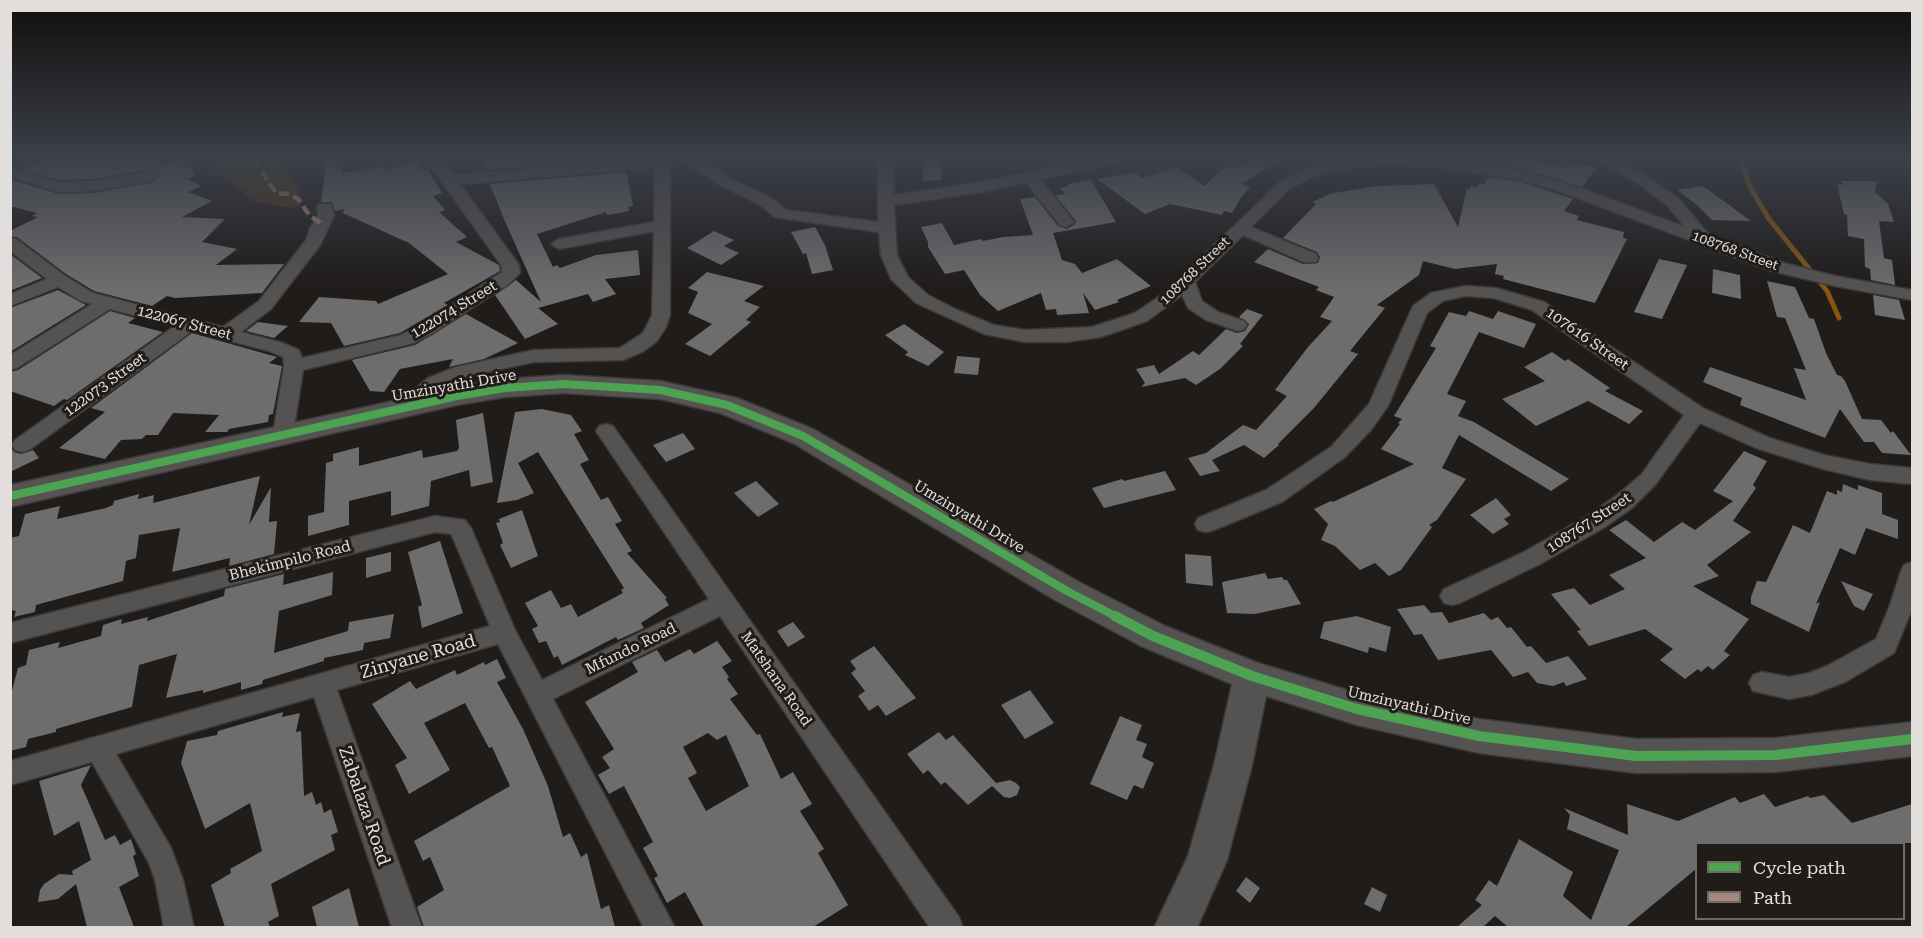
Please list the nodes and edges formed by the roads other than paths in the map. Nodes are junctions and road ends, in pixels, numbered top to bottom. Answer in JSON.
{"nodes":[{"id":1,"x":465,"y":203,"type":"edge"},
{"id":2,"x":663,"y":203,"type":"edge"},
{"id":3,"x":767,"y":203,"type":"edge"},
{"id":4,"x":886,"y":203,"type":"edge"},
{"id":5,"x":1051,"y":203,"type":"edge"},
{"id":6,"x":1266,"y":203,"type":"edge"},
{"id":7,"x":1606,"y":203,"type":"edge"},
{"id":8,"x":1674,"y":203,"type":"edge"},
{"id":9,"x":325,"y":207,"type":"dead end"},
{"id":10,"x":1066,"y":222,"type":"dead end"},
{"id":11,"x":662,"y":225,"type":"junction"},
{"id":12,"x":886,"y":228,"type":"junction"},
{"id":13,"x":1239,"y":228,"type":"junction"},
{"id":14,"x":1705,"y":241,"type":"junction"},
{"id":15,"x":11,"y":244,"type":"edge"},
{"id":16,"x":559,"y":244,"type":"dead end"},
{"id":17,"x":1310,"y":258,"type":"dead end"},
{"id":18,"x":59,"y":280,"type":"junction"},
{"id":19,"x":1186,"y":280,"type":"junction"},
{"id":20,"x":1912,"y":295,"type":"edge"},
{"id":21,"x":10,"y":301,"type":"edge"},
{"id":22,"x":106,"y":303,"type":"junction"},
{"id":23,"x":188,"y":325,"type":"junction"},
{"id":24,"x":1238,"y":325,"type":"dead end"},
{"id":25,"x":226,"y":334,"type":"junction"},
{"id":26,"x":10,"y":364,"type":"edge"},
{"id":27,"x":294,"y":366,"type":"junction"},
{"id":28,"x":407,"y":406,"type":"junction"},
{"id":29,"x":1696,"y":413,"type":"junction"},
{"id":30,"x":606,"y":430,"type":"dead end"},
{"id":31,"x":283,"y":434,"type":"junction"},
{"id":32,"x":22,"y":445,"type":"dead end"},
{"id":33,"x":1912,"y":476,"type":"edge"},
{"id":34,"x":10,"y":496,"type":"edge"},
{"id":35,"x":1206,"y":524,"type":"dead end"},
{"id":36,"x":1912,"y":571,"type":"edge"},
{"id":37,"x":1452,"y":596,"type":"dead end"},
{"id":38,"x":723,"y":603,"type":"junction"},
{"id":39,"x":504,"y":632,"type":"junction"},
{"id":40,"x":10,"y":633,"type":"edge"},
{"id":41,"x":1252,"y":676,"type":"junction"},
{"id":42,"x":1762,"y":683,"type":"dead end"},
{"id":43,"x":322,"y":684,"type":"junction"},
{"id":44,"x":539,"y":694,"type":"junction"},
{"id":45,"x":1912,"y":739,"type":"edge"},
{"id":46,"x":98,"y":748,"type":"junction"},
{"id":47,"x":10,"y":773,"type":"edge"},
{"id":48,"x":179,"y":927,"type":"edge"},
{"id":49,"x":406,"y":927,"type":"edge"},
{"id":50,"x":660,"y":927,"type":"edge"},
{"id":51,"x":948,"y":927,"type":"edge"},
{"id":52,"x":1174,"y":927,"type":"edge"}],
"edges":[{"from":1,"to":27,"type":"street","name":"122074 Street"},
{"from":2,"to":11,"type":"street"},
{"from":3,"to":12,"type":"street"},
{"from":4,"to":12,"type":"street","name":"108768 Street"},
{"from":5,"to":10,"type":"street"},
{"from":6,"to":13,"type":"street","name":"108768 Street"},
{"from":7,"to":14,"type":"street","name":"108768 Street"},
{"from":8,"to":14,"type":"street"},
{"from":9,"to":25,"type":"street"},
{"from":11,"to":16,"type":"street"},
{"from":11,"to":28,"type":"street"},
{"from":12,"to":19,"type":"street","name":"108768 Street"},
{"from":13,"to":17,"type":"street"},
{"from":13,"to":19,"type":"street","name":"108768 Street"},
{"from":14,"to":20,"type":"street","name":"108768 Street"},
{"from":15,"to":18,"type":"street","name":"122067 Street"},
{"from":18,"to":21,"type":"street"},
{"from":18,"to":22,"type":"street","name":"122067 Street"},
{"from":19,"to":24,"type":"street"},
{"from":22,"to":23,"type":"street","name":"122067 Street"},
{"from":22,"to":26,"type":"street"},
{"from":23,"to":25,"type":"street","name":"122067 Street"},
{"from":23,"to":32,"type":"street","name":"122073 Street"},
{"from":25,"to":27,"type":"street","name":"122067 Street"},
{"from":27,"to":31,"type":"street"},
{"from":28,"to":31,"type":"street","name":"Umzinyathi Drive"},
{"from":28,"to":41,"type":"street","name":"Umzinyathi Drive"},
{"from":29,"to":33,"type":"street","name":"107616 Street"},
{"from":29,"to":35,"type":"street","name":"107616 Street"},
{"from":29,"to":37,"type":"street","name":"108767 Street"},
{"from":30,"to":38,"type":"street","name":"Matshana Road"},
{"from":31,"to":34,"type":"street","name":"Umzinyathi Drive"},
{"from":36,"to":42,"type":"street"},
{"from":38,"to":44,"type":"street","name":"Mfundo Road"},
{"from":38,"to":51,"type":"street","name":"Matshana Road"},
{"from":39,"to":40,"type":"street","name":"Bhekimpilo Road"},
{"from":39,"to":43,"type":"street","name":"Zinyane Road"},
{"from":39,"to":44,"type":"street"},
{"from":41,"to":45,"type":"street","name":"Umzinyathi Drive"},
{"from":41,"to":52,"type":"street"},
{"from":43,"to":46,"type":"street","name":"Zinyane Road"},
{"from":43,"to":49,"type":"street","name":"Zabalaza Road"},
{"from":44,"to":50,"type":"street"},
{"from":46,"to":47,"type":"street","name":"Zinyane Road"},
{"from":46,"to":48,"type":"street"}]}
